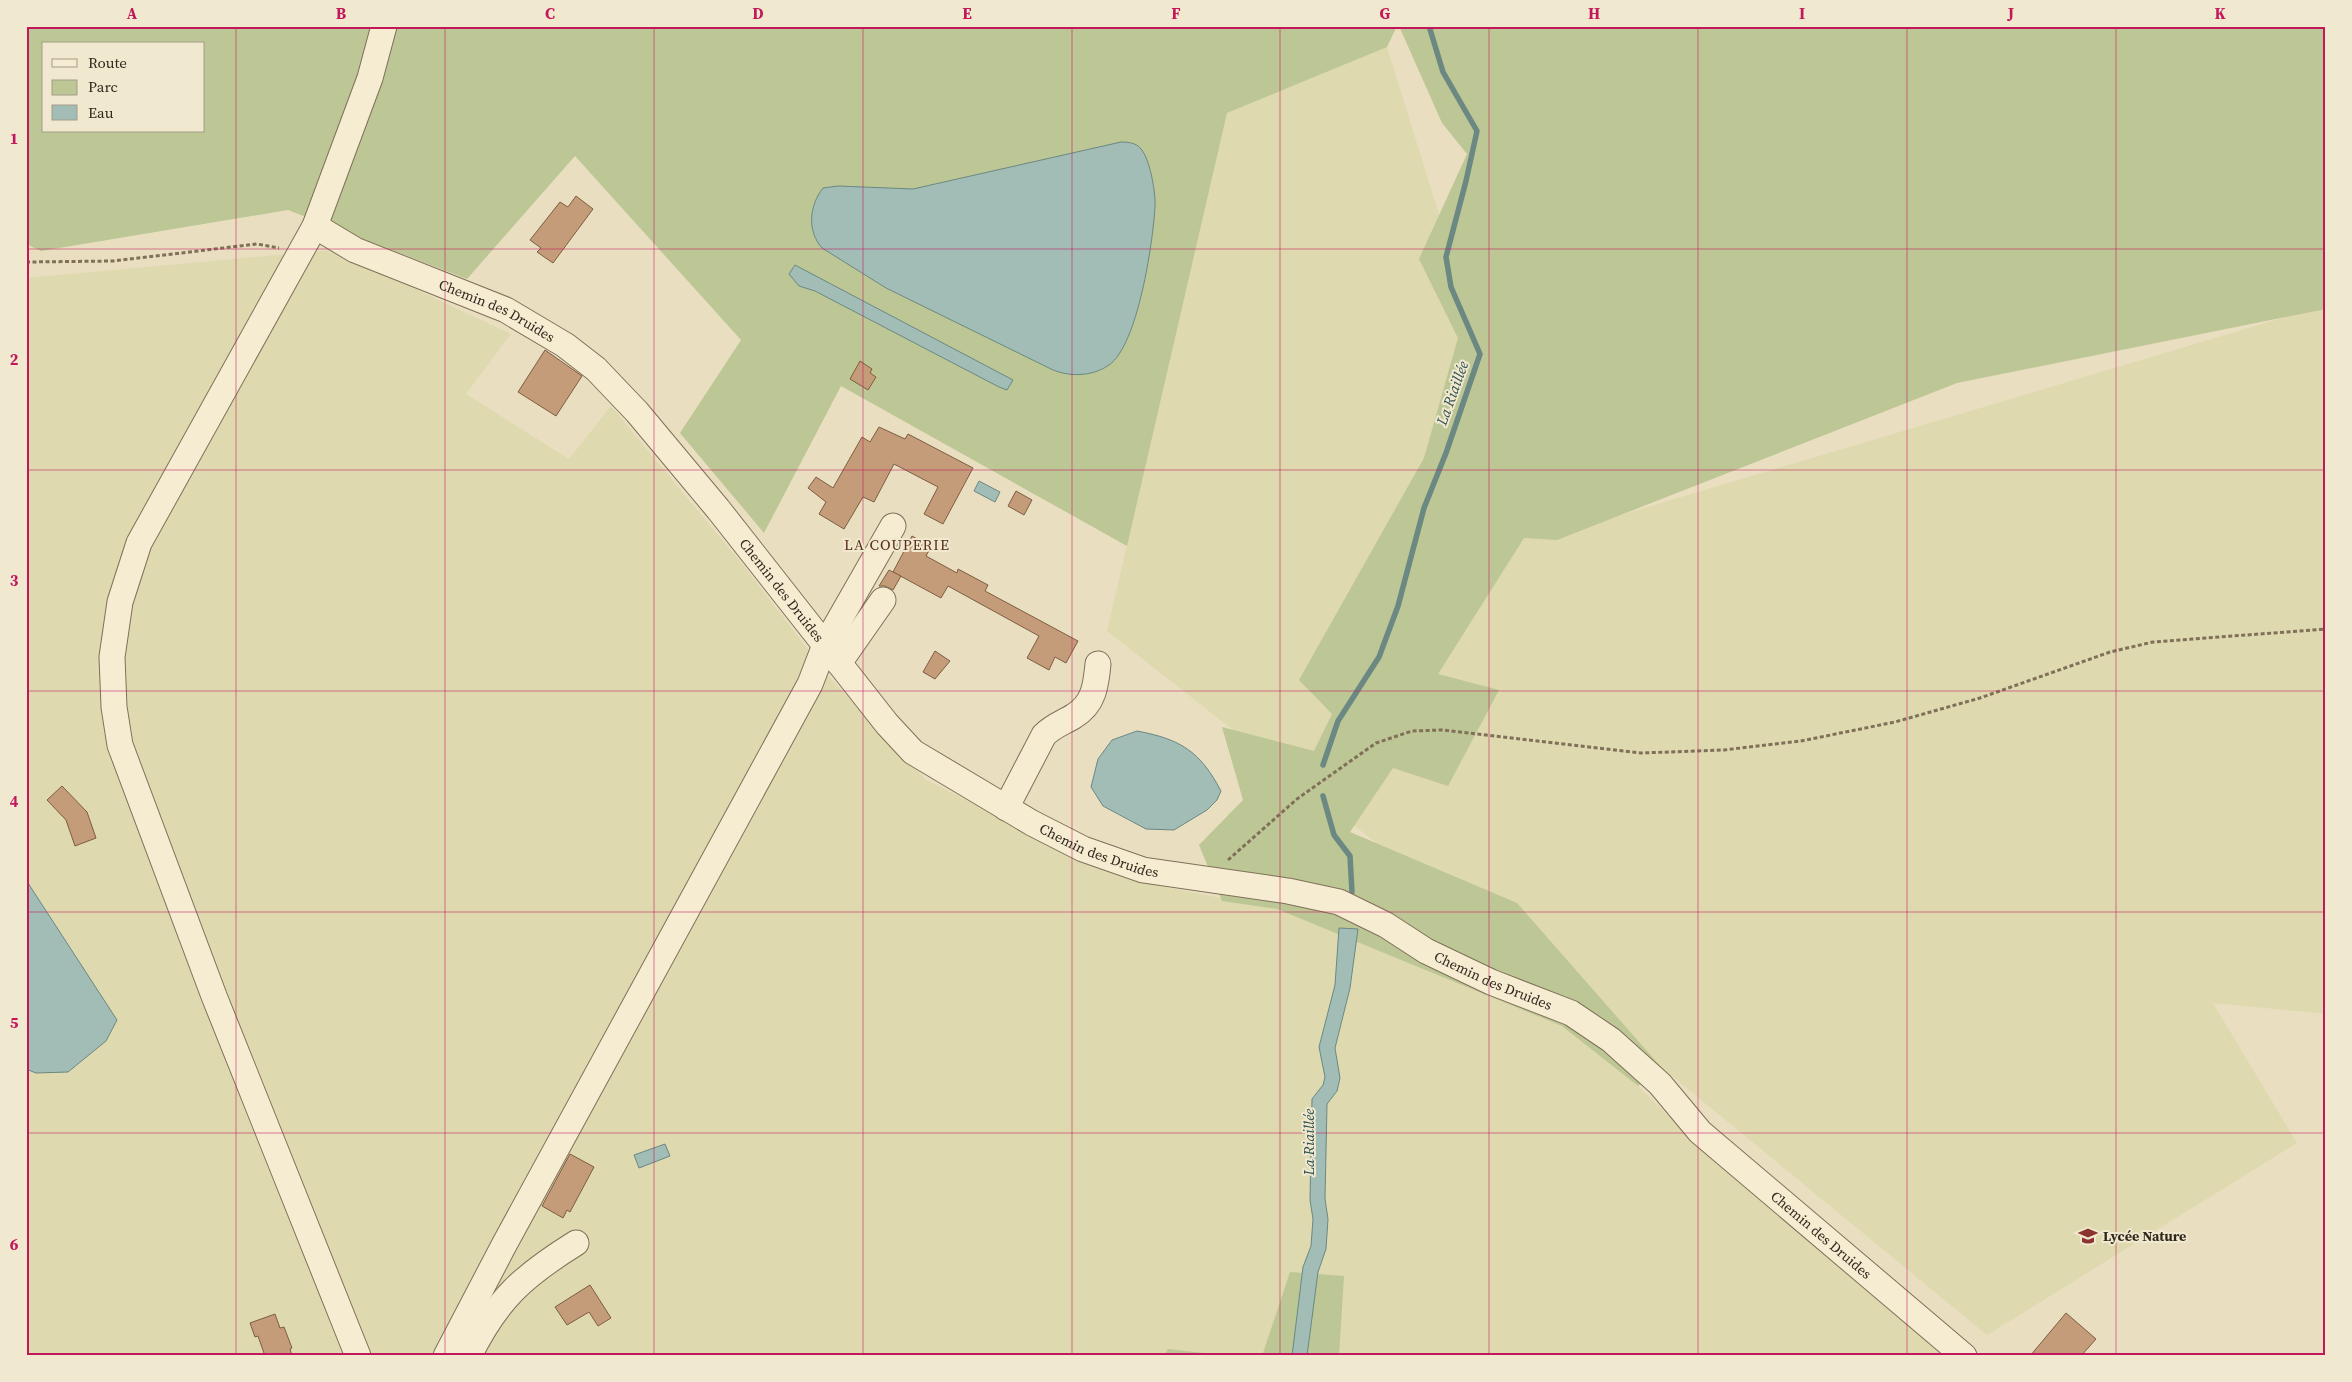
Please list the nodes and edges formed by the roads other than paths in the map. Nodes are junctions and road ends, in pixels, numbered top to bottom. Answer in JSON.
{"nodes":[{"id":1,"x":384,"y":26,"type":"edge"},
{"id":2,"x":315,"y":226,"type":"junction"},
{"id":3,"x":893,"y":526,"type":"dead end"},
{"id":4,"x":883,"y":600,"type":"dead end"},
{"id":5,"x":832,"y":654,"type":"junction"},
{"id":6,"x":1098,"y":664,"type":"dead end"},
{"id":7,"x":1006,"y":808,"type":"junction"},
{"id":8,"x":576,"y":1243,"type":"dead end"},
{"id":9,"x":358,"y":1356,"type":"edge"},
{"id":10,"x":446,"y":1356,"type":"edge"},
{"id":11,"x":469,"y":1356,"type":"edge"},
{"id":12,"x":1964,"y":1356,"type":"edge"}],
"edges":[{"from":1,"to":2,"type":"street"},
{"from":2,"to":5,"type":"street","name":"Chemin des Druides"},
{"from":2,"to":9,"type":"street"},
{"from":3,"to":5,"type":"street"},
{"from":4,"to":5,"type":"street"},
{"from":5,"to":7,"type":"street","name":"Chemin des Druides"},
{"from":5,"to":10,"type":"street"},
{"from":6,"to":7,"type":"street"},
{"from":7,"to":12,"type":"street","name":"Chemin des Druides"},
{"from":8,"to":11,"type":"street"}]}
